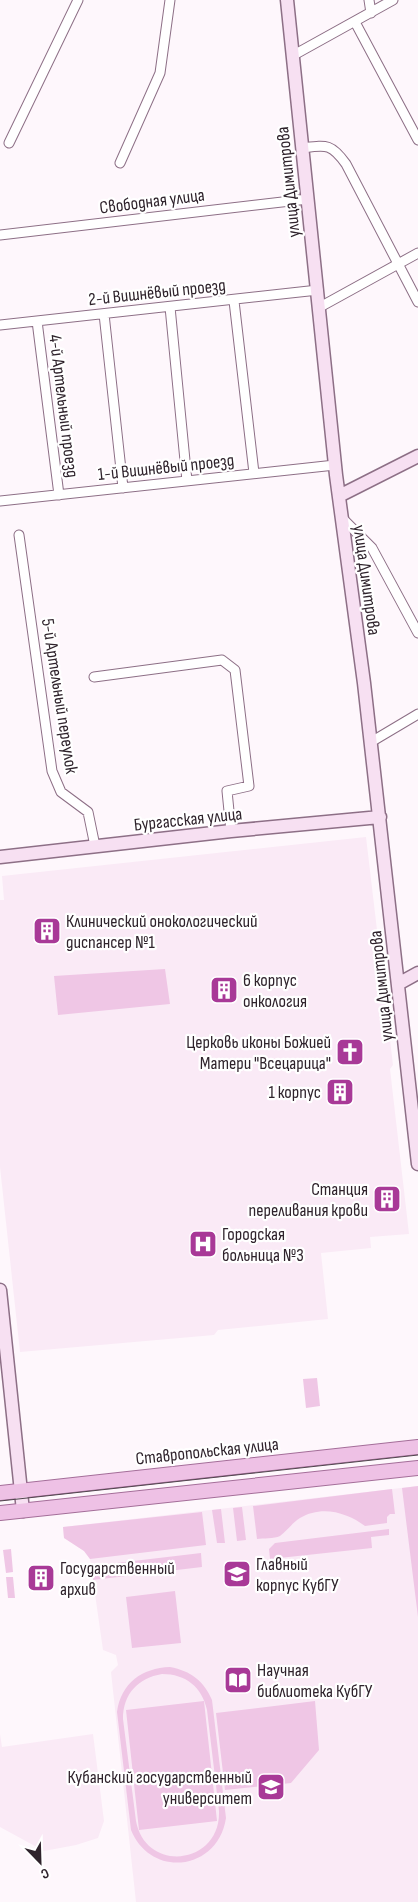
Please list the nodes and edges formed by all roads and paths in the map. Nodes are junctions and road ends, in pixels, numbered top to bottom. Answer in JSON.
{"nodes":[{"id":1,"x":78,"y":0,"type":"edge"},
{"id":2,"x":170,"y":0,"type":"edge"},
{"id":3,"x":287,"y":0,"type":"edge"},
{"id":4,"x":369,"y":0,"type":"edge"},
{"id":5,"x":393,"y":0,"type":"edge"},
{"id":6,"x":371,"y":12,"type":"junction"},
{"id":7,"x":355,"y":22,"type":"junction"},
{"id":8,"x":292,"y":56,"type":"junction"},
{"id":9,"x":418,"y":140,"type":"edge"},
{"id":10,"x":8,"y":143,"type":"dead end"},
{"id":11,"x":302,"y":148,"type":"junction"},
{"id":12,"x":120,"y":163,"type":"dead end"},
{"id":13,"x":308,"y":199,"type":"junction"},
{"id":14,"x":0,"y":235,"type":"edge"},
{"id":15,"x":418,"y":253,"type":"edge"},
{"id":16,"x":398,"y":264,"type":"junction"},
{"id":17,"x":318,"y":290,"type":"junction"},
{"id":18,"x":234,"y":301,"type":"junction"},
{"id":19,"x":418,"y":302,"type":"edge"},
{"id":20,"x":170,"y":307,"type":"junction"},
{"id":21,"x":320,"y":307,"type":"junction"},
{"id":22,"x":104,"y":314,"type":"junction"},
{"id":23,"x":37,"y":321,"type":"junction"},
{"id":24,"x":0,"y":325,"type":"edge"},
{"id":25,"x":418,"y":456,"type":"edge"},
{"id":26,"x":335,"y":464,"type":"junction"},
{"id":27,"x":254,"y":473,"type":"junction"},
{"id":28,"x":187,"y":481,"type":"junction"},
{"id":29,"x":123,"y":488,"type":"junction"},
{"id":30,"x":60,"y":495,"type":"junction"},
{"id":31,"x":339,"y":496,"type":"junction"},
{"id":32,"x":0,"y":502,"type":"edge"},
{"id":33,"x":341,"y":517,"type":"junction"},
{"id":34,"x":19,"y":536,"type":"dead end"},
{"id":35,"x":418,"y":633,"type":"edge"},
{"id":36,"x":94,"y":677,"type":"dead end"},
{"id":37,"x":418,"y":714,"type":"edge"},
{"id":38,"x":371,"y":742,"type":"junction"},
{"id":39,"x":380,"y":817,"type":"junction"},
{"id":40,"x":231,"y":831,"type":"junction"},
{"id":41,"x":96,"y":846,"type":"junction"},
{"id":42,"x":0,"y":857,"type":"edge"},
{"id":43,"x":418,"y":973,"type":"edge"},
{"id":44,"x":398,"y":984,"type":"junction"},
{"id":45,"x":417,"y":1144,"type":"edge"},
{"id":46,"x":418,"y":1164,"type":"edge"},
{"id":47,"x":0,"y":1290,"type":"edge"},
{"id":48,"x":418,"y":1446,"type":"edge"},
{"id":49,"x":418,"y":1468,"type":"edge"},
{"id":50,"x":21,"y":1490,"type":"junction"},
{"id":51,"x":0,"y":1492,"type":"edge"},
{"id":52,"x":23,"y":1510,"type":"junction"},
{"id":53,"x":0,"y":1513,"type":"edge"}],
"edges":[{"from":1,"to":10,"type":"street"},
{"from":2,"to":12,"type":"street"},
{"from":3,"to":8,"type":"street","name":"улица Димитрова"},
{"from":4,"to":6,"type":"street"},
{"from":5,"to":6,"type":"street"},
{"from":6,"to":7,"type":"street"},
{"from":7,"to":8,"type":"street"},
{"from":7,"to":9,"type":"street"},
{"from":8,"to":11,"type":"street","name":"улица Димитрова"},
{"from":11,"to":13,"type":"street","name":"улица Димитрова"},
{"from":11,"to":16,"type":"street"},
{"from":13,"to":14,"type":"street","name":"Свободная улица"},
{"from":13,"to":17,"type":"street","name":"улица Димитрова"},
{"from":15,"to":16,"type":"street"},
{"from":16,"to":19,"type":"street"},
{"from":16,"to":21,"type":"street"},
{"from":17,"to":18,"type":"street","name":"2-й Вишнёвый проезд"},
{"from":17,"to":21,"type":"street","name":"улица Димитрова"},
{"from":18,"to":20,"type":"street","name":"2-й Вишнёвый проезд"},
{"from":18,"to":27,"type":"street"},
{"from":20,"to":22,"type":"street","name":"2-й Вишнёвый проезд"},
{"from":20,"to":28,"type":"street"},
{"from":21,"to":26,"type":"street","name":"улица Димитрова"},
{"from":22,"to":23,"type":"street","name":"2-й Вишнёвый проезд"},
{"from":22,"to":29,"type":"street"},
{"from":23,"to":24,"type":"street","name":"2-й Вишнёвый проезд"},
{"from":23,"to":30,"type":"street","name":"4-й Артельный проезд"},
{"from":25,"to":31,"type":"street"},
{"from":26,"to":27,"type":"street","name":"1-й Вишнёвый проезд"},
{"from":26,"to":31,"type":"street","name":"улица Димитрова"},
{"from":27,"to":28,"type":"street","name":"1-й Вишнёвый проезд"},
{"from":28,"to":29,"type":"street","name":"1-й Вишнёвый проезд"},
{"from":29,"to":30,"type":"street","name":"1-й Вишнёвый проезд"},
{"from":30,"to":32,"type":"street","name":"1-й Вишнёвый проезд"},
{"from":31,"to":33,"type":"street","name":"улица Димитрова"},
{"from":33,"to":35,"type":"street"},
{"from":33,"to":38,"type":"street","name":"улица Димитрова"},
{"from":34,"to":41,"type":"street","name":"5-й Артельный переулок"},
{"from":36,"to":40,"type":"street"},
{"from":37,"to":38,"type":"street"},
{"from":38,"to":39,"type":"street","name":"улица Димитрова"},
{"from":39,"to":40,"type":"street","name":"Бургасская улица"},
{"from":39,"to":44,"type":"street","name":"улица Димитрова"},
{"from":40,"to":41,"type":"street","name":"Бургасская улица"},
{"from":41,"to":42,"type":"street","name":"Бургасская улица"},
{"from":43,"to":44,"type":"street"},
{"from":44,"to":45,"type":"street","name":"улица Димитрова"},
{"from":45,"to":46,"type":"street","name":"улица Димитрова"},
{"from":47,"to":50,"type":"street"},
{"from":48,"to":50,"type":"main road","name":"Ставропольская улица"},
{"from":49,"to":52,"type":"main road"},
{"from":50,"to":51,"type":"main road","name":"Ставропольская улица"},
{"from":50,"to":52,"type":"street"},
{"from":52,"to":53,"type":"main road"}]}
